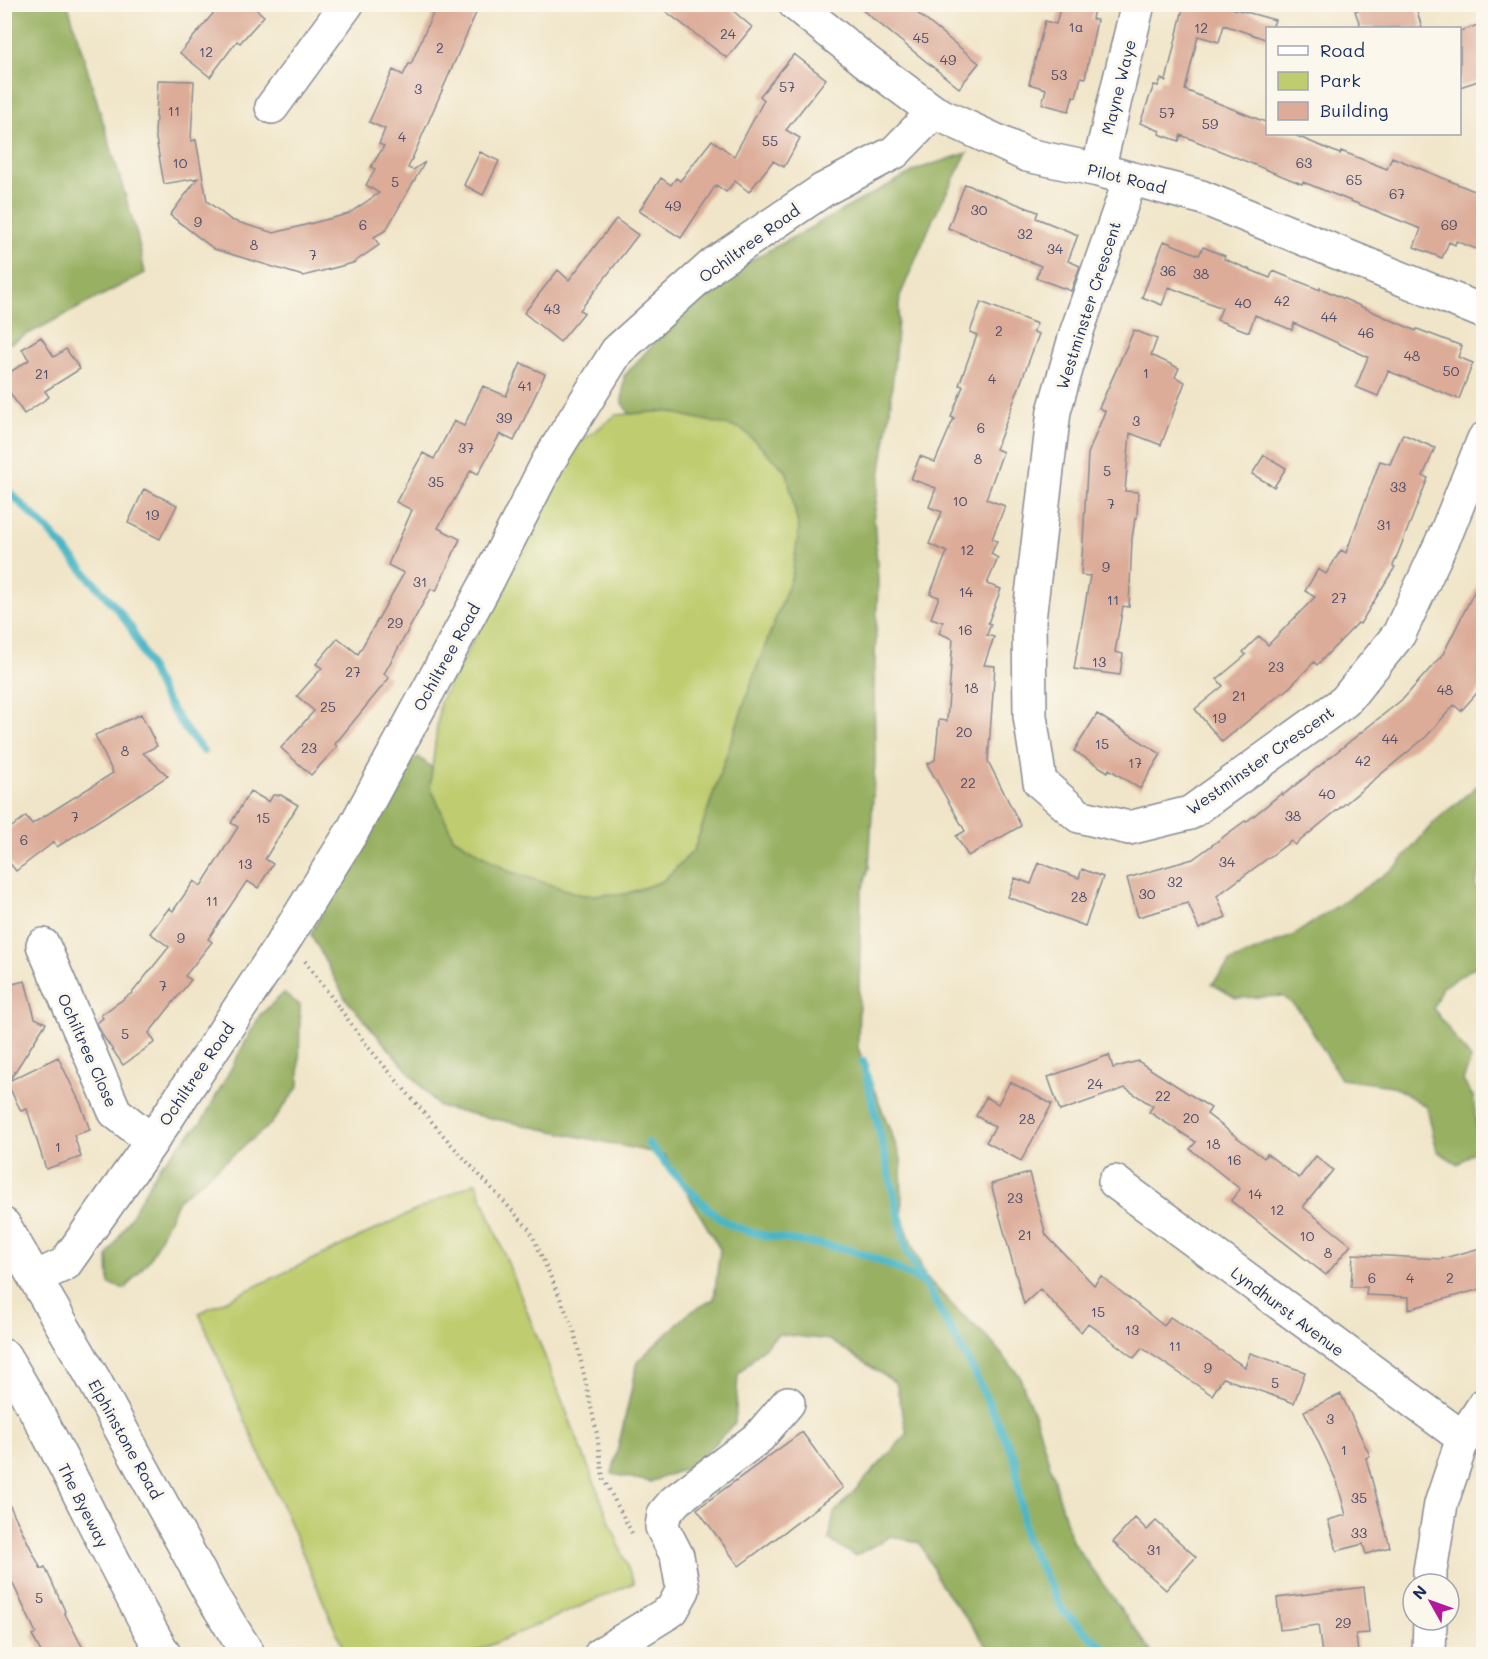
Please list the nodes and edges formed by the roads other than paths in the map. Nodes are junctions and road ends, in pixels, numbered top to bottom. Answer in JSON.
{"nodes":[{"id":1,"x":347,"y":4,"type":"edge"},
{"id":2,"x":795,"y":4,"type":"edge"},
{"id":3,"x":1138,"y":4,"type":"edge"},
{"id":4,"x":272,"y":107,"type":"dead end"},
{"id":5,"x":934,"y":112,"type":"junction"},
{"id":6,"x":1098,"y":170,"type":"junction"},
{"id":7,"x":1130,"y":180,"type":"junction"},
{"id":8,"x":1484,"y":312,"type":"edge"},
{"id":9,"x":1484,"y":439,"type":"edge"},
{"id":10,"x":43,"y":945,"type":"dead end"},
{"id":11,"x":152,"y":1141,"type":"junction"},
{"id":12,"x":1115,"y":1182,"type":"dead end"},
{"id":13,"x":4,"y":1224,"type":"edge"},
{"id":14,"x":35,"y":1278,"type":"junction"},
{"id":15,"x":4,"y":1356,"type":"edge"},
{"id":16,"x":788,"y":1403,"type":"dead end"},
{"id":17,"x":1484,"y":1405,"type":"edge"},
{"id":18,"x":1463,"y":1438,"type":"junction"},
{"id":19,"x":1430,"y":1572,"type":"edge"},
{"id":20,"x":1430,"y":1632,"type":"edge"},
{"id":21,"x":164,"y":1654,"type":"edge"},
{"id":22,"x":248,"y":1654,"type":"edge"},
{"id":23,"x":601,"y":1654,"type":"edge"},
{"id":24,"x":1429,"y":1654,"type":"edge"}],
"edges":[{"from":1,"to":4,"type":"street"},
{"from":2,"to":5,"type":"street","name":"Pilot Road"},
{"from":3,"to":6,"type":"street","name":"Mayne Waye"},
{"from":5,"to":6,"type":"street","name":"Pilot Road"},
{"from":5,"to":11,"type":"street","name":"Ochiltree Road"},
{"from":6,"to":7,"type":"street","name":"Pilot Road"},
{"from":7,"to":8,"type":"street","name":"Pilot Road"},
{"from":7,"to":9,"type":"street","name":"Westminster Crescent"},
{"from":10,"to":11,"type":"street","name":"Ochiltree Close"},
{"from":11,"to":14,"type":"street","name":"Ochiltree Road"},
{"from":12,"to":18,"type":"street","name":"Lyndhurst Avenue"},
{"from":13,"to":14,"type":"street","name":"Elphinstone Road"},
{"from":14,"to":22,"type":"street","name":"Elphinstone Road"},
{"from":15,"to":21,"type":"street","name":"The Byeway"},
{"from":16,"to":23,"type":"street"},
{"from":17,"to":18,"type":"street"},
{"from":18,"to":19,"type":"street"},
{"from":20,"to":24,"type":"street"}]}
